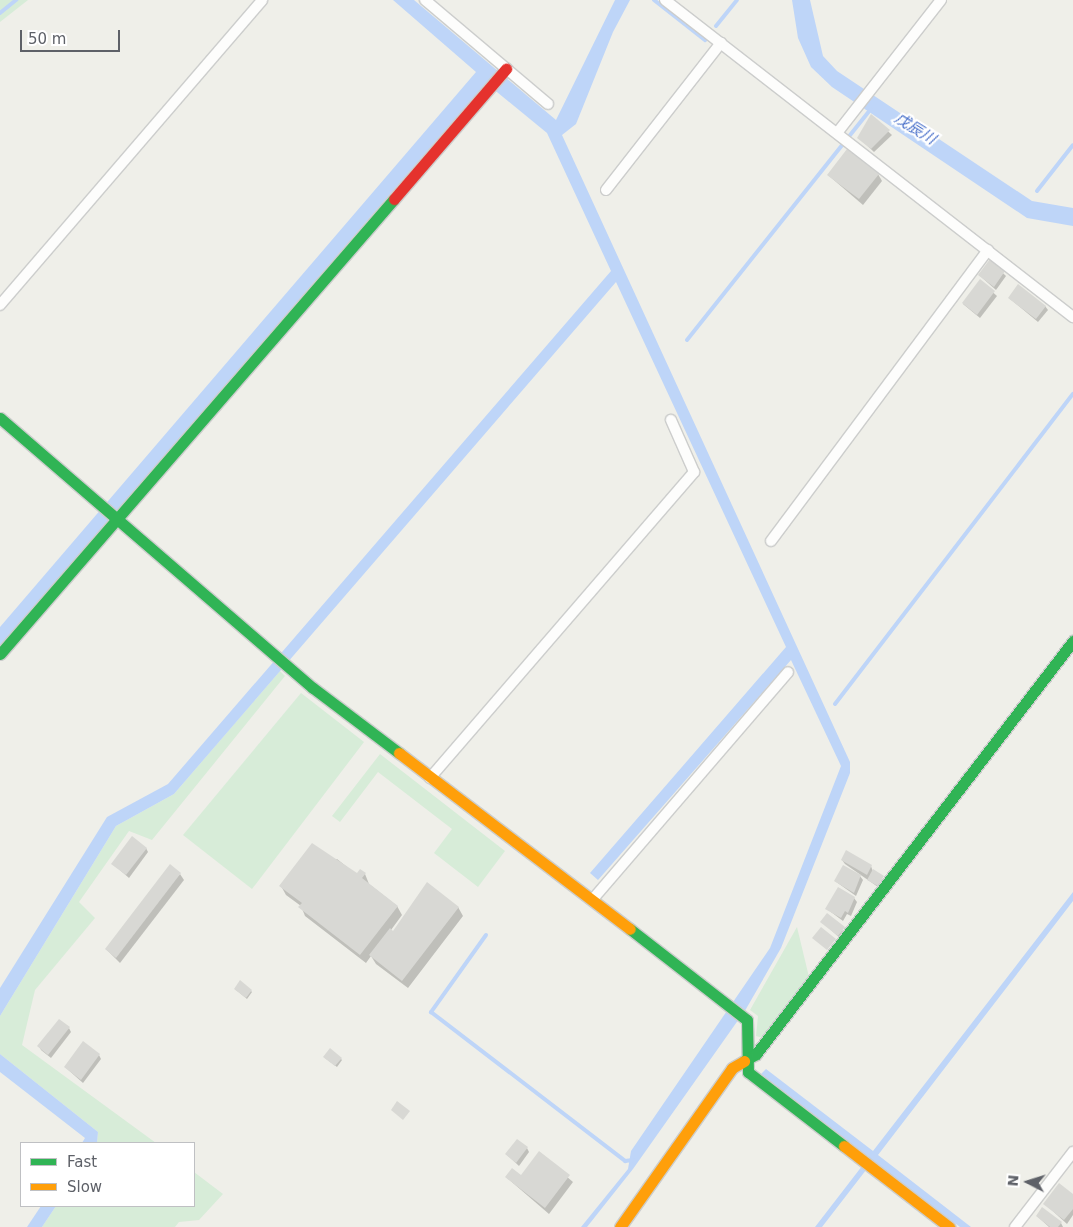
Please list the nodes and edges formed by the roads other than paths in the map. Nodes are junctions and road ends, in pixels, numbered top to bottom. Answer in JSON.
{"nodes":[{"id":1,"x":262,"y":0,"type":"edge"},
{"id":2,"x":425,"y":0,"type":"edge"},
{"id":3,"x":665,"y":0,"type":"edge"},
{"id":4,"x":941,"y":0,"type":"edge"},
{"id":5,"x":721,"y":43,"type":"junction"},
{"id":6,"x":506,"y":69,"type":"junction"},
{"id":7,"x":548,"y":104,"type":"dead end"},
{"id":8,"x":843,"y":137,"type":"junction"},
{"id":9,"x":606,"y":190,"type":"dead end"},
{"id":10,"x":988,"y":250,"type":"junction"},
{"id":11,"x":0,"y":305,"type":"edge"},
{"id":12,"x":1073,"y":317,"type":"edge"},
{"id":13,"x":0,"y":418,"type":"edge"},
{"id":14,"x":671,"y":420,"type":"dead end"},
{"id":15,"x":117,"y":519,"type":"junction"},
{"id":16,"x":771,"y":541,"type":"dead end"},
{"id":17,"x":1073,"y":640,"type":"edge"},
{"id":18,"x":0,"y":654,"type":"edge"},
{"id":19,"x":788,"y":672,"type":"dead end"},
{"id":20,"x":430,"y":778,"type":"junction"},
{"id":21,"x":593,"y":899,"type":"junction"},
{"id":22,"x":748,"y":1057,"type":"junction"},
{"id":23,"x":1073,"y":1152,"type":"edge"},
{"id":24,"x":620,"y":1227,"type":"edge"},
{"id":25,"x":949,"y":1227,"type":"edge"},
{"id":26,"x":1015,"y":1227,"type":"edge"}],
"edges":[{"from":1,"to":11,"type":"street"},
{"from":2,"to":6,"type":"street"},
{"from":3,"to":5,"type":"street"},
{"from":4,"to":8,"type":"street"},
{"from":5,"to":8,"type":"street"},
{"from":5,"to":9,"type":"street"},
{"from":6,"to":7,"type":"street"},
{"from":6,"to":15,"type":"street"},
{"from":8,"to":10,"type":"street"},
{"from":10,"to":12,"type":"street"},
{"from":10,"to":16,"type":"street"},
{"from":13,"to":15,"type":"street"},
{"from":14,"to":20,"type":"street"},
{"from":15,"to":18,"type":"street"},
{"from":15,"to":20,"type":"street"},
{"from":17,"to":22,"type":"street"},
{"from":19,"to":21,"type":"street"},
{"from":20,"to":21,"type":"street"},
{"from":21,"to":22,"type":"street"},
{"from":22,"to":24,"type":"street"},
{"from":22,"to":25,"type":"street"},
{"from":23,"to":26,"type":"street"}]}
